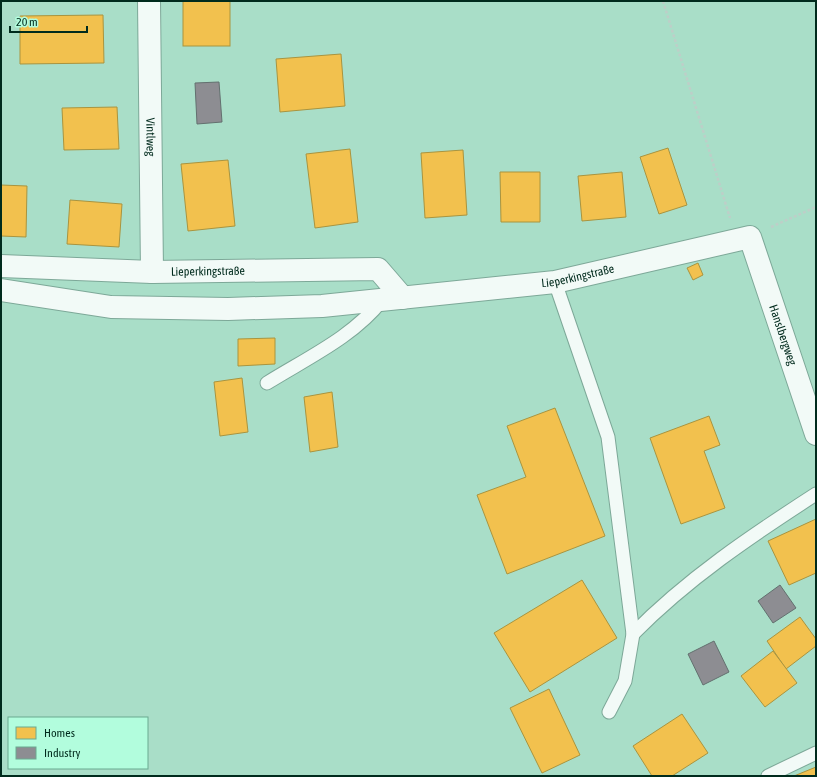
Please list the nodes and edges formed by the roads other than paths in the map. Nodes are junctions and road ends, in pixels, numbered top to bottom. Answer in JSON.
{"nodes":[{"id":1,"x":149,"y":1,"type":"edge"},
{"id":2,"x":744,"y":238,"type":"joint"},
{"id":3,"x":1,"y":266,"type":"edge"},
{"id":4,"x":152,"y":272,"type":"junction"},
{"id":5,"x":555,"y":282,"type":"junction"},
{"id":6,"x":1,"y":290,"type":"edge"},
{"id":7,"x":392,"y":299,"type":"junction"},
{"id":8,"x":267,"y":383,"type":"dead end"},
{"id":9,"x":816,"y":434,"type":"edge"},
{"id":10,"x":816,"y":494,"type":"edge"},
{"id":11,"x":633,"y":634,"type":"junction"},
{"id":12,"x":609,"y":712,"type":"dead end"},
{"id":13,"x":816,"y":753,"type":"edge"},
{"id":14,"x":768,"y":776,"type":"edge"}],
"edges":[{"from":1,"to":4,"type":"street","name":"Vintlweg"},
{"from":2,"to":5,"type":"street","name":"Lieperkingstraße"},
{"from":2,"to":9,"type":"street","name":"Hanslbergweg"},
{"from":3,"to":4,"type":"street","name":"Lieperkingstraße"},
{"from":4,"to":7,"type":"street","name":"Lieperkingstraße"},
{"from":5,"to":7,"type":"street","name":"Lieperkingstraße"},
{"from":5,"to":11,"type":"lane"},
{"from":6,"to":7,"type":"street","name":"Lieperkingstraße"},
{"from":7,"to":8,"type":"lane"},
{"from":10,"to":11,"type":"lane"},
{"from":11,"to":12,"type":"lane"},
{"from":13,"to":14,"type":"lane"}]}
